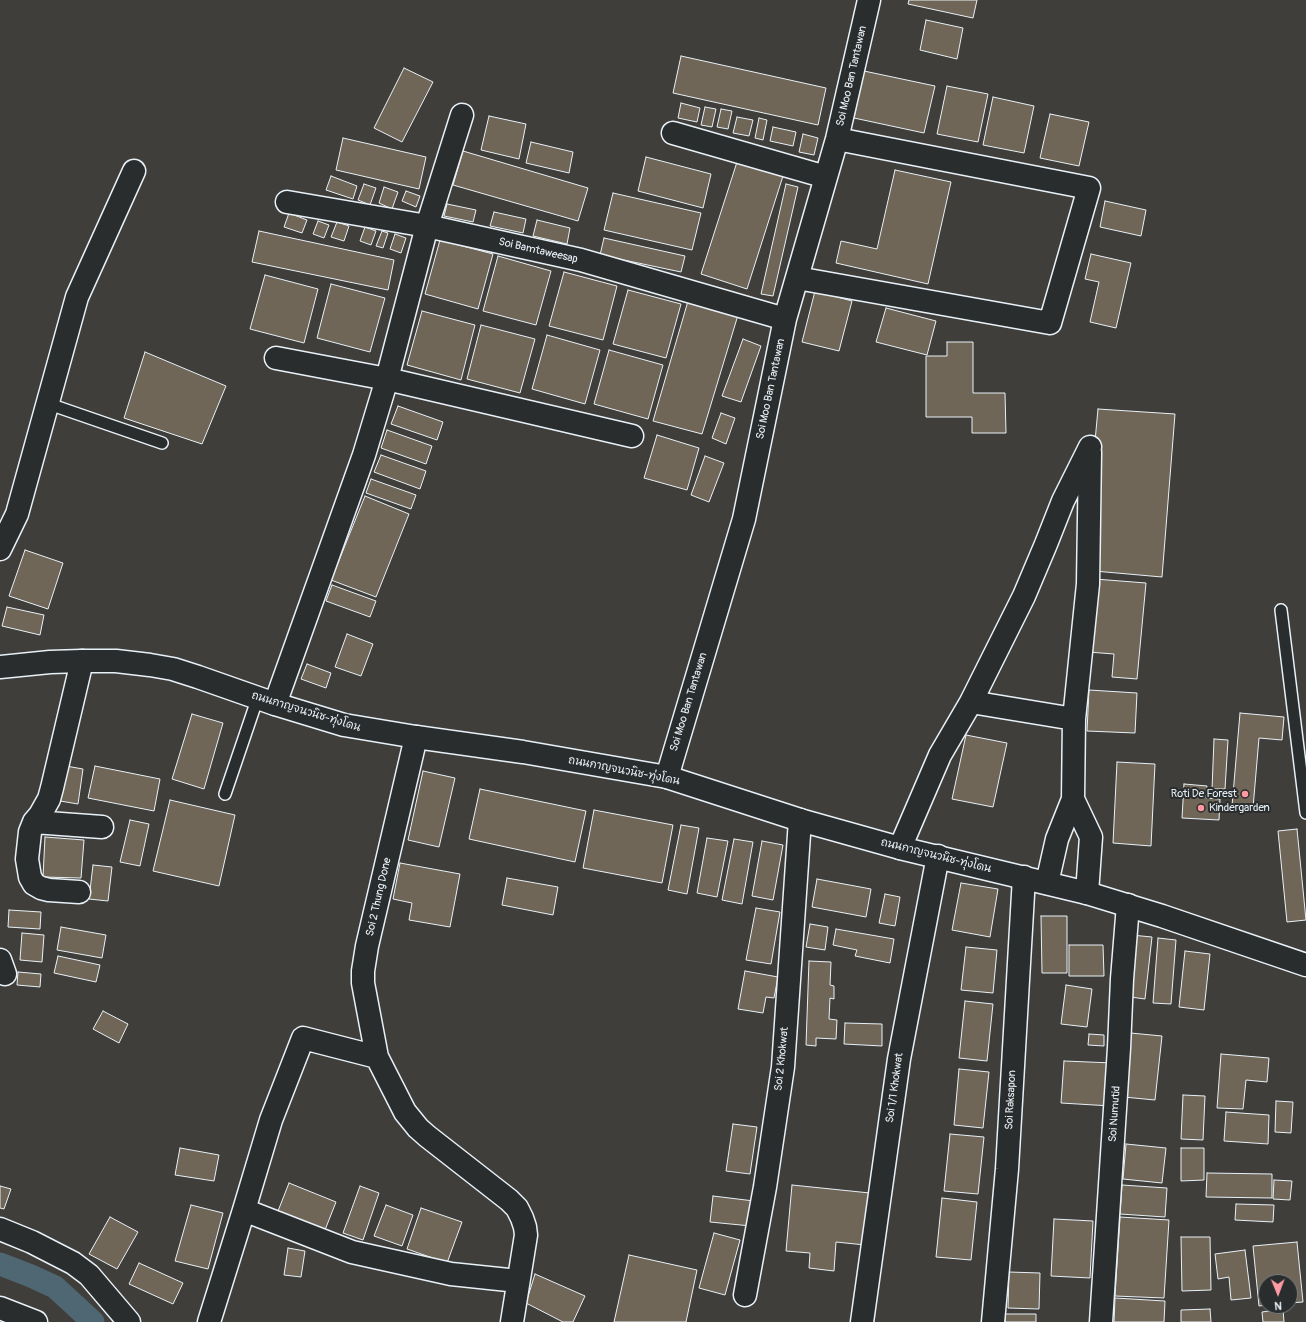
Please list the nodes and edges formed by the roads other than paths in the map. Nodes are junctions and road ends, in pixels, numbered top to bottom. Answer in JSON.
{"nodes":[{"id":1,"x":869,"y":0,"type":"edge"},
{"id":2,"x":462,"y":115,"type":"dead end"},
{"id":3,"x":673,"y":133,"type":"dead end"},
{"id":4,"x":837,"y":140,"type":"junction"},
{"id":5,"x":134,"y":172,"type":"dead end"},
{"id":6,"x":826,"y":177,"type":"junction"},
{"id":7,"x":287,"y":202,"type":"dead end"},
{"id":8,"x":427,"y":226,"type":"junction"},
{"id":9,"x":797,"y":278,"type":"junction"},
{"id":10,"x":785,"y":318,"type":"junction"},
{"id":11,"x":276,"y":358,"type":"dead end"},
{"id":12,"x":387,"y":379,"type":"junction"},
{"id":13,"x":49,"y":404,"type":"junction"},
{"id":14,"x":632,"y":436,"type":"dead end"},
{"id":15,"x":162,"y":443,"type":"dead end"},
{"id":16,"x":0,"y":549,"type":"edge"},
{"id":17,"x":1281,"y":610,"type":"dead end"},
{"id":18,"x":82,"y":661,"type":"junction"},
{"id":19,"x":0,"y":667,"type":"edge"},
{"id":20,"x":266,"y":700,"type":"junction"},
{"id":21,"x":971,"y":702,"type":"junction"},
{"id":22,"x":1074,"y":719,"type":"junction"},
{"id":23,"x":416,"y":738,"type":"junction"},
{"id":24,"x":667,"y":777,"type":"junction"},
{"id":25,"x":225,"y":794,"type":"dead end"},
{"id":26,"x":1073,"y":799,"type":"junction"},
{"id":27,"x":1306,"y":813,"type":"edge"},
{"id":28,"x":800,"y":820,"type":"junction"},
{"id":29,"x":34,"y":822,"type":"junction"},
{"id":30,"x":102,"y":827,"type":"dead end"},
{"id":31,"x":900,"y":848,"type":"junction"},
{"id":32,"x":938,"y":856,"type":"junction"},
{"id":33,"x":1024,"y":877,"type":"junction"},
{"id":34,"x":1047,"y":884,"type":"junction"},
{"id":35,"x":79,"y":892,"type":"dead end"},
{"id":36,"x":1087,"y":893,"type":"junction"},
{"id":37,"x":1128,"y":905,"type":"junction"},
{"id":38,"x":1306,"y":965,"type":"edge"},
{"id":39,"x":377,"y":1057,"type":"junction"},
{"id":40,"x":244,"y":1210,"type":"junction"},
{"id":41,"x":0,"y":1229,"type":"edge"},
{"id":42,"x":518,"y":1281,"type":"junction"},
{"id":43,"x":745,"y":1295,"type":"dead end"},
{"id":44,"x":0,"y":1308,"type":"edge"},
{"id":45,"x":36,"y":1322,"type":"edge"},
{"id":46,"x":130,"y":1322,"type":"edge"},
{"id":47,"x":209,"y":1322,"type":"edge"},
{"id":48,"x":512,"y":1322,"type":"edge"},
{"id":49,"x":862,"y":1322,"type":"edge"},
{"id":50,"x":992,"y":1322,"type":"edge"},
{"id":51,"x":1101,"y":1322,"type":"edge"}],
"edges":[{"from":1,"to":4,"type":"street","name":"Soi Moo Ban Tantawan"},
{"from":2,"to":8,"type":"street"},
{"from":3,"to":6,"type":"street"},
{"from":4,"to":6,"type":"street","name":"Soi Moo Ban Tantawan"},
{"from":4,"to":9,"type":"street"},
{"from":5,"to":13,"type":"street"},
{"from":6,"to":9,"type":"street","name":"Soi Moo Ban Tantawan"},
{"from":7,"to":8,"type":"street","name":"Soi Bamtaweesap"},
{"from":8,"to":10,"type":"street","name":"Soi Bamtaweesap"},
{"from":8,"to":12,"type":"street"},
{"from":9,"to":10,"type":"street","name":"Soi Moo Ban Tantawan"},
{"from":10,"to":24,"type":"street","name":"Soi Moo Ban Tantawan"},
{"from":11,"to":12,"type":"street"},
{"from":12,"to":14,"type":"street"},
{"from":12,"to":20,"type":"street"},
{"from":13,"to":15,"type":"lane"},
{"from":13,"to":16,"type":"street"},
{"from":17,"to":27,"type":"lane"},
{"from":18,"to":19,"type":"street","name":"ถนนกาญจนวนิช-ทุ่งโดน"},
{"from":18,"to":20,"type":"street","name":"ถนนกาญจนวนิช-ทุ่งโดน"},
{"from":18,"to":29,"type":"street"},
{"from":20,"to":23,"type":"street","name":"ถนนกาญจนวนิช-ทุ่งโดน"},
{"from":20,"to":25,"type":"lane"},
{"from":21,"to":22,"type":"street"},
{"from":21,"to":22,"type":"street"},
{"from":21,"to":31,"type":"street"},
{"from":22,"to":26,"type":"street"},
{"from":23,"to":24,"type":"street","name":"ถนนกาญจนวนิช-ทุ่งโดน"},
{"from":23,"to":39,"type":"street","name":"Soi 2 Thung Done"},
{"from":24,"to":28,"type":"street","name":"ถนนกาญจนวนิช-ทุ่งโดน"},
{"from":26,"to":34,"type":"street"},
{"from":26,"to":36,"type":"street"},
{"from":28,"to":31,"type":"street","name":"ถนนกาญจนวนิช-ทุ่งโดน"},
{"from":28,"to":43,"type":"street","name":"Soi 2 Khokwat"},
{"from":29,"to":30,"type":"street"},
{"from":29,"to":35,"type":"street"},
{"from":31,"to":32,"type":"street","name":"ถนนกาญจนวนิช-ทุ่งโดน"},
{"from":32,"to":33,"type":"street","name":"ถนนกาญจนวนิช-ทุ่งโดน"},
{"from":32,"to":49,"type":"street","name":"Soi 1/1 Khokwat"},
{"from":33,"to":34,"type":"street","name":"ถนนกาญจนวนิช-ทุ่งโดน"},
{"from":33,"to":50,"type":"street","name":"Soi Raksapon"},
{"from":34,"to":36,"type":"street","name":"ถนนกาญจนวนิช-ทุ่งโดน"},
{"from":36,"to":37,"type":"street","name":"ถนนกาญจนวนิช-ทุ่งโดน"},
{"from":37,"to":38,"type":"street","name":"ถนนกาญจนวนิช-ทุ่งโดน"},
{"from":37,"to":51,"type":"street","name":"Soi Numutid"},
{"from":39,"to":40,"type":"street"},
{"from":39,"to":42,"type":"street","name":"Soi 2 Thung Done"},
{"from":40,"to":42,"type":"street"},
{"from":40,"to":47,"type":"street"},
{"from":41,"to":46,"type":"street"},
{"from":42,"to":48,"type":"street","name":"Soi 2 Thung Done"},
{"from":44,"to":45,"type":"street"}]}
